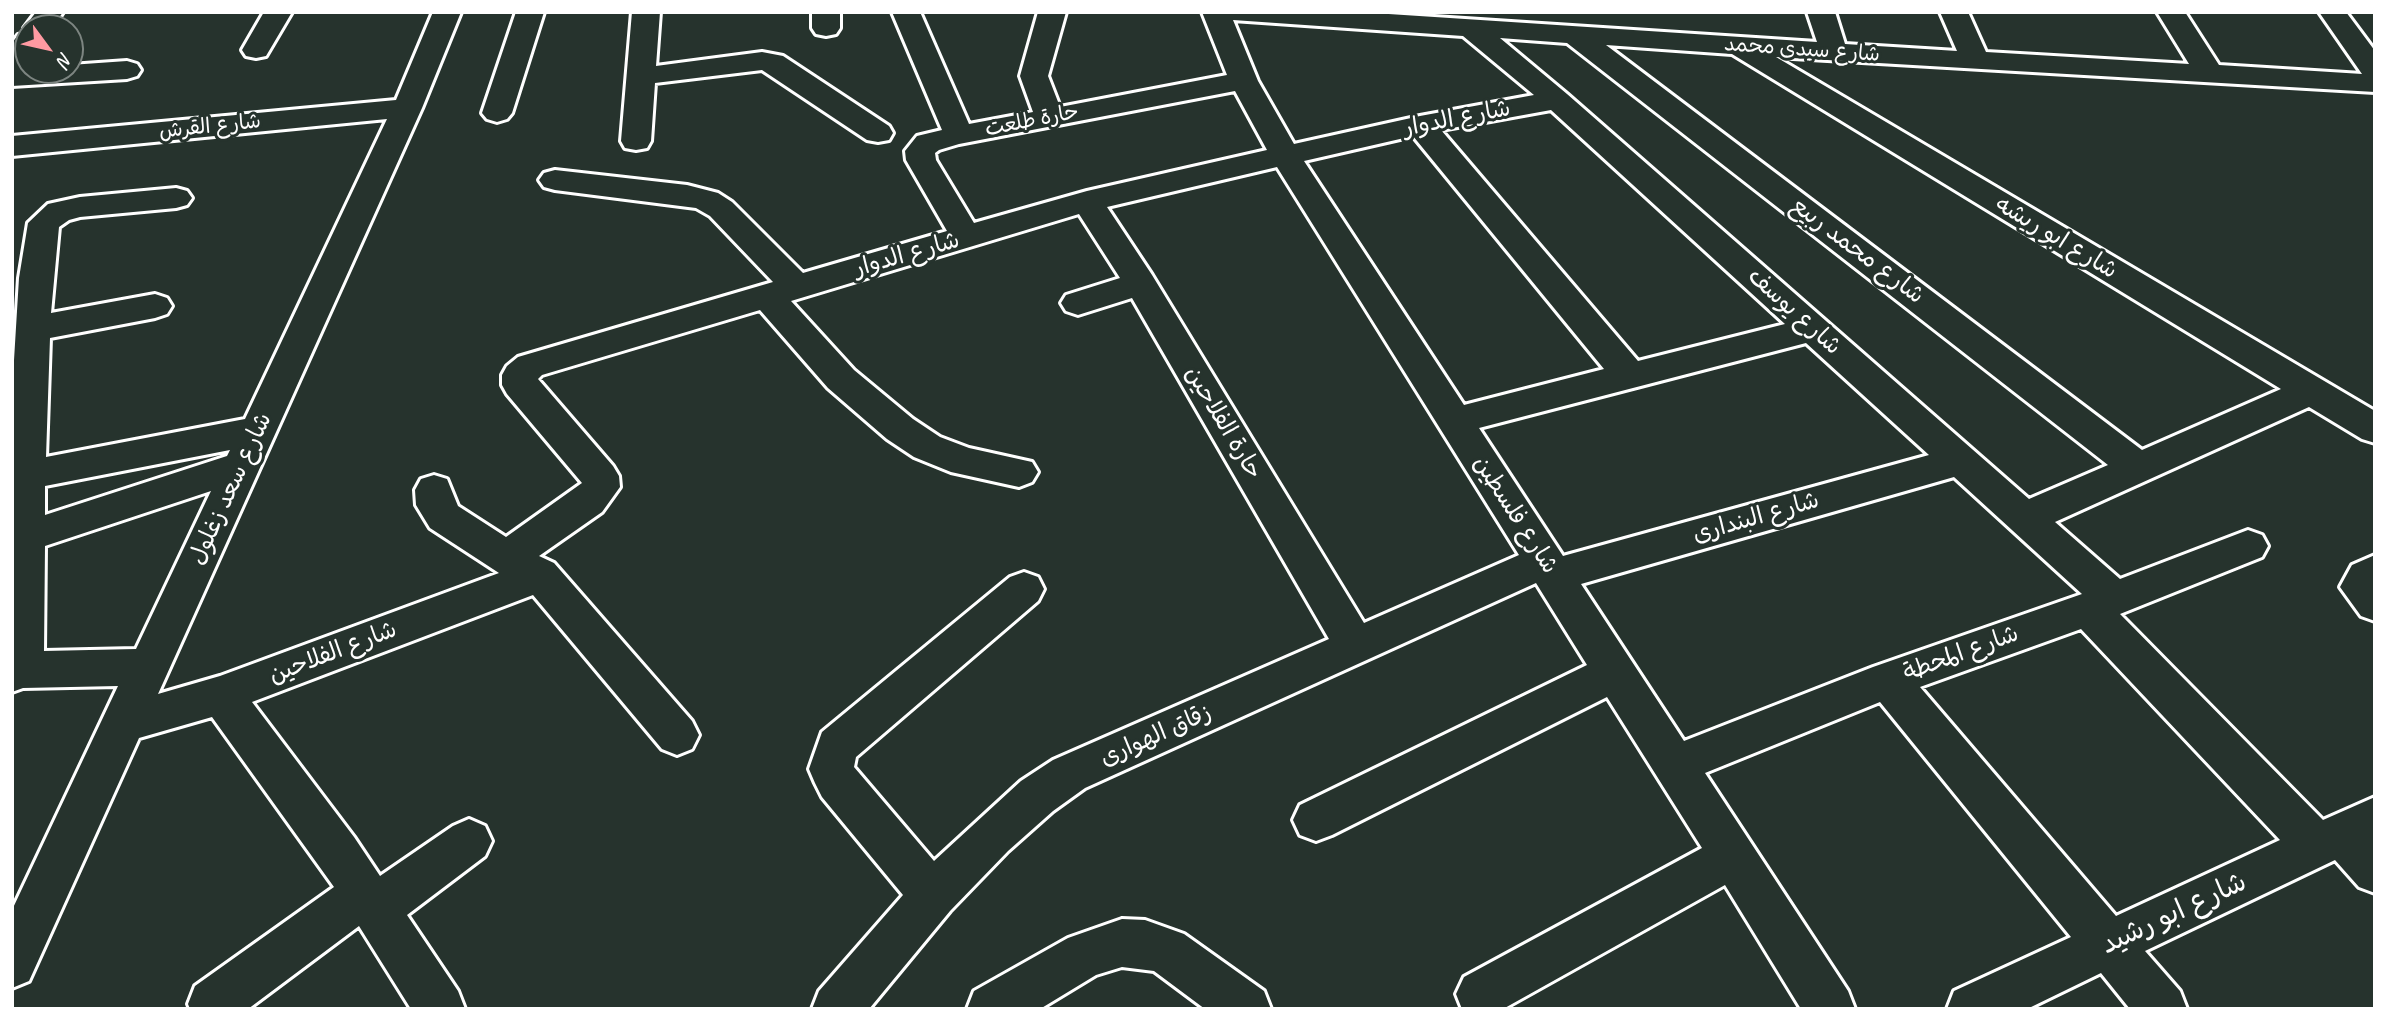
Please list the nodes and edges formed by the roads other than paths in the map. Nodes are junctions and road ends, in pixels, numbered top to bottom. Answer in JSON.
{"nodes":[{"id":1,"x":278,"y":12,"type":"edge"},
{"id":2,"x":447,"y":12,"type":"edge"},
{"id":3,"x":530,"y":12,"type":"edge"},
{"id":4,"x":646,"y":12,"type":"edge"},
{"id":5,"x":906,"y":12,"type":"edge"},
{"id":6,"x":1052,"y":12,"type":"edge"},
{"id":7,"x":1216,"y":12,"type":"edge"},
{"id":8,"x":1230,"y":12,"type":"edge"},
{"id":9,"x":1635,"y":12,"type":"edge"},
{"id":10,"x":1821,"y":12,"type":"edge"},
{"id":11,"x":1954,"y":12,"type":"edge"},
{"id":12,"x":2171,"y":12,"type":"edge"},
{"id":13,"x":2332,"y":12,"type":"edge"},
{"id":14,"x":1238,"y":13,"type":"edge"},
{"id":15,"x":1471,"y":28,"type":"junction"},
{"id":16,"x":1575,"y":35,"type":"junction"},
{"id":17,"x":1689,"y":42,"type":"junction"},
{"id":18,"x":1738,"y":46,"type":"junction"},
{"id":19,"x":257,"y":50,"type":"dead end"},
{"id":20,"x":1834,"y":52,"type":"junction"},
{"id":21,"x":1975,"y":60,"type":"junction"},
{"id":22,"x":127,"y":69,"type":"dead end"},
{"id":23,"x":2375,"y":71,"type":"edge"},
{"id":24,"x":2210,"y":74,"type":"junction"},
{"id":25,"x":642,"y":76,"type":"junction"},
{"id":26,"x":12,"y":77,"type":"edge"},
{"id":27,"x":1244,"y":81,"type":"junction"},
{"id":28,"x":2375,"y":83,"type":"edge"},
{"id":29,"x":1556,"y":100,"type":"junction"},
{"id":30,"x":407,"y":107,"type":"junction"},
{"id":31,"x":497,"y":113,"type":"dead end"},
{"id":32,"x":1050,"y":117,"type":"junction"},
{"id":33,"x":1420,"y":125,"type":"junction"},
{"id":34,"x":878,"y":133,"type":"dead end"},
{"id":35,"x":959,"y":135,"type":"junction"},
{"id":36,"x":636,"y":141,"type":"dead end"},
{"id":37,"x":12,"y":146,"type":"edge"},
{"id":38,"x":1285,"y":155,"type":"junction"},
{"id":39,"x":555,"y":180,"type":"dead end"},
{"id":40,"x":176,"y":198,"type":"dead end"},
{"id":41,"x":1087,"y":201,"type":"junction"},
{"id":42,"x":966,"y":237,"type":"junction"},
{"id":43,"x":24,"y":279,"type":"edge"},
{"id":44,"x":1140,"y":283,"type":"junction"},
{"id":45,"x":782,"y":292,"type":"junction"},
{"id":46,"x":1078,"y":303,"type":"dead end"},
{"id":47,"x":155,"y":306,"type":"dead end"},
{"id":48,"x":33,"y":329,"type":"junction"},
{"id":49,"x":1813,"y":329,"type":"junction"},
{"id":50,"x":1630,"y":376,"type":"junction"},
{"id":51,"x":2311,"y":391,"type":"junction"},
{"id":52,"x":1455,"y":421,"type":"junction"},
{"id":53,"x":259,"y":429,"type":"junction"},
{"id":54,"x":2375,"y":429,"type":"edge"},
{"id":55,"x":1959,"y":461,"type":"junction"},
{"id":56,"x":242,"y":466,"type":"junction"},
{"id":57,"x":2139,"y":468,"type":"junction"},
{"id":58,"x":1018,"y":472,"type":"dead end"},
{"id":59,"x":26,"y":475,"type":"junction"},
{"id":60,"x":434,"y":490,"type":"dead end"},
{"id":61,"x":2025,"y":518,"type":"junction"},
{"id":62,"x":18,"y":539,"type":"edge"},
{"id":63,"x":2248,"y":546,"type":"dead end"},
{"id":64,"x":523,"y":566,"type":"junction"},
{"id":65,"x":1549,"y":568,"type":"junction"},
{"id":66,"x":2375,"y":571,"type":"edge"},
{"id":67,"x":1024,"y":589,"type":"dead end"},
{"id":68,"x":2101,"y":604,"type":"junction"},
{"id":69,"x":2375,"y":604,"type":"edge"},
{"id":70,"x":1356,"y":647,"type":"junction"},
{"id":71,"x":150,"y":667,"type":"junction"},
{"id":72,"x":17,"y":672,"type":"edge"},
{"id":73,"x":1615,"y":672,"type":"junction"},
{"id":74,"x":1888,"y":680,"type":"junction"},
{"id":75,"x":221,"y":695,"type":"junction"},
{"id":76,"x":123,"y":723,"type":"junction"},
{"id":77,"x":677,"y":736,"type":"dead end"},
{"id":78,"x":1674,"y":765,"type":"junction"},
{"id":79,"x":1316,"y":820,"type":"dead end"},
{"id":80,"x":2344,"y":833,"type":"edge"},
{"id":81,"x":469,"y":841,"type":"dead end"},
{"id":82,"x":1732,"y":856,"type":"junction"},
{"id":83,"x":2375,"y":870,"type":"edge"},
{"id":84,"x":933,"y":895,"type":"junction"},
{"id":85,"x":370,"y":901,"type":"junction"},
{"id":86,"x":2109,"y":944,"type":"junction"},
{"id":87,"x":12,"y":964,"type":"edge"},
{"id":88,"x":1480,"y":993,"type":"dead end"},
{"id":89,"x":214,"y":1004,"type":"dead end"},
{"id":90,"x":440,"y":1009,"type":"edge"},
{"id":91,"x":837,"y":1009,"type":"edge"},
{"id":92,"x":992,"y":1009,"type":"edge"},
{"id":93,"x":1246,"y":1009,"type":"edge"},
{"id":94,"x":1830,"y":1009,"type":"edge"},
{"id":95,"x":1972,"y":1009,"type":"edge"},
{"id":96,"x":2162,"y":1009,"type":"edge"}],
"edges":[{"from":1,"to":19,"type":"street"},
{"from":2,"to":30,"type":"street","name":"شارع سعد زغلول"},
{"from":3,"to":31,"type":"street"},
{"from":4,"to":25,"type":"street"},
{"from":5,"to":35,"type":"street"},
{"from":6,"to":32,"type":"street"},
{"from":7,"to":27,"type":"street","name":"شارع فلسطين"},
{"from":8,"to":14,"type":"street","name":"شارع سيدى محمد"},
{"from":9,"to":17,"type":"street"},
{"from":10,"to":20,"type":"street"},
{"from":11,"to":21,"type":"street"},
{"from":12,"to":24,"type":"street"},
{"from":13,"to":23,"type":"street"},
{"from":14,"to":15,"type":"street","name":"شارع سيدى محمد"},
{"from":15,"to":16,"type":"street","name":"شارع سيدى محمد"},
{"from":15,"to":29,"type":"street","name":"شارع يوسف"},
{"from":16,"to":17,"type":"street","name":"شارع سيدى محمد"},
{"from":16,"to":57,"type":"street","name":"شارع محمد ربيع"},
{"from":17,"to":18,"type":"street","name":"شارع سيدى محمد"},
{"from":18,"to":20,"type":"street","name":"شارع سيدى محمد"},
{"from":18,"to":51,"type":"street","name":"شارع ابو ريشه"},
{"from":20,"to":21,"type":"street","name":"شارع سيدى محمد"},
{"from":21,"to":24,"type":"street","name":"شارع سيدى محمد"},
{"from":22,"to":26,"type":"street"},
{"from":24,"to":28,"type":"street","name":"شارع سيدى محمد"},
{"from":25,"to":34,"type":"street"},
{"from":25,"to":36,"type":"street"},
{"from":27,"to":32,"type":"street","name":"حارة طلعت"},
{"from":27,"to":38,"type":"street","name":"شارع فلسطين"},
{"from":29,"to":33,"type":"street","name":"شارع الدوار"},
{"from":29,"to":49,"type":"street","name":"شارع يوسف"},
{"from":30,"to":37,"type":"street","name":"شارع القرش"},
{"from":30,"to":53,"type":"street","name":"شارع سعد زغلول"},
{"from":32,"to":35,"type":"street","name":"حارة طلعت"},
{"from":33,"to":38,"type":"street","name":"شارع الدوار"},
{"from":33,"to":50,"type":"street"},
{"from":35,"to":42,"type":"street","name":"حارة طلعت"},
{"from":38,"to":41,"type":"street","name":"شارع الدوار"},
{"from":38,"to":52,"type":"street","name":"شارع فلسطين"},
{"from":39,"to":45,"type":"street"},
{"from":40,"to":43,"type":"street"},
{"from":41,"to":42,"type":"street","name":"شارع الدوار"},
{"from":41,"to":44,"type":"street","name":"حارة الفلاحين"},
{"from":42,"to":45,"type":"street","name":"شارع الدوار"},
{"from":43,"to":48,"type":"street"},
{"from":44,"to":46,"type":"street"},
{"from":44,"to":70,"type":"street","name":"حارة الفلاحين"},
{"from":45,"to":58,"type":"street"},
{"from":45,"to":64,"type":"street","name":"شارع الدوار"},
{"from":47,"to":48,"type":"street"},
{"from":48,"to":59,"type":"street"},
{"from":49,"to":50,"type":"street"},
{"from":49,"to":55,"type":"street","name":"شارع يوسف"},
{"from":50,"to":52,"type":"street"},
{"from":51,"to":54,"type":"street","name":"شارع ابو ريشه"},
{"from":51,"to":57,"type":"street"},
{"from":52,"to":65,"type":"street","name":"شارع فلسطين"},
{"from":53,"to":56,"type":"street","name":"شارع سعد زغلول"},
{"from":53,"to":59,"type":"street"},
{"from":55,"to":61,"type":"street","name":"شارع يوسف"},
{"from":55,"to":65,"type":"street","name":"شارع البندارى"},
{"from":56,"to":62,"type":"street"},
{"from":56,"to":71,"type":"street","name":"شارع سعد زغلول"},
{"from":57,"to":61,"type":"street"},
{"from":59,"to":62,"type":"street"},
{"from":60,"to":64,"type":"street"},
{"from":61,"to":68,"type":"street","name":"شارع يوسف"},
{"from":62,"to":72,"type":"street"},
{"from":63,"to":68,"type":"street","name":"شارع المحطة"},
{"from":64,"to":75,"type":"street","name":"شارع الفلاحين"},
{"from":64,"to":77,"type":"street"},
{"from":65,"to":70,"type":"street","name":"زقاق الهوارى"},
{"from":65,"to":73,"type":"street","name":"شارع فلسطين"},
{"from":66,"to":69,"type":"street"},
{"from":67,"to":84,"type":"street"},
{"from":68,"to":74,"type":"street","name":"شارع المحطة"},
{"from":68,"to":80,"type":"street","name":"شارع يوسف"},
{"from":70,"to":84,"type":"street","name":"زقاق الهوارى"},
{"from":71,"to":72,"type":"street"},
{"from":71,"to":76,"type":"street","name":"شارع سعد زغلول"},
{"from":73,"to":78,"type":"street","name":"شارع فلسطين"},
{"from":73,"to":79,"type":"street"},
{"from":74,"to":78,"type":"street","name":"شارع المحطة"},
{"from":74,"to":86,"type":"street"},
{"from":75,"to":76,"type":"street","name":"شارع الفلاحين"},
{"from":75,"to":85,"type":"street"},
{"from":76,"to":87,"type":"street","name":"شارع سعد زغلول"},
{"from":78,"to":82,"type":"street","name":"شارع فلسطين"},
{"from":80,"to":83,"type":"street","name":"شارع يوسف"},
{"from":80,"to":86,"type":"street","name":"شارع ابو رشيد"},
{"from":81,"to":85,"type":"street"},
{"from":82,"to":88,"type":"street"},
{"from":82,"to":94,"type":"street","name":"شارع فلسطين"},
{"from":84,"to":91,"type":"street","name":"زقاق الهوارى"},
{"from":85,"to":89,"type":"street"},
{"from":85,"to":90,"type":"street"},
{"from":86,"to":95,"type":"street","name":"شارع ابو رشيد"},
{"from":86,"to":96,"type":"street"},
{"from":92,"to":93,"type":"street"}]}
